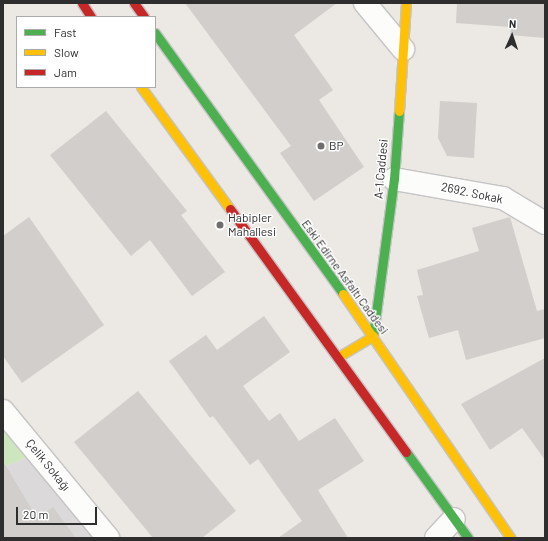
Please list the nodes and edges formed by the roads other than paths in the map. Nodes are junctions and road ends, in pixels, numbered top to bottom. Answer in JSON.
{"nodes":[{"id":1,"x":82,"y":3,"type":"edge"},
{"id":2,"x":134,"y":3,"type":"edge"},
{"id":3,"x":365,"y":3,"type":"edge"},
{"id":4,"x":406,"y":3,"type":"edge"},
{"id":5,"x":91,"y":16,"type":"edge"},
{"id":6,"x":143,"y":16,"type":"edge"},
{"id":7,"x":156,"y":34,"type":"edge"},
{"id":8,"x":403,"y":49,"type":"junction"},
{"id":9,"x":142,"y":88,"type":"edge"},
{"id":10,"x":394,"y":179,"type":"junction"},
{"id":11,"x":545,"y":223,"type":"edge"},
{"id":12,"x":373,"y":336,"type":"junction"},
{"id":13,"x":338,"y":357,"type":"junction"},
{"id":14,"x":3,"y":410,"type":"edge"},
{"id":15,"x":454,"y":519,"type":"junction"},
{"id":16,"x":108,"y":538,"type":"edge"},
{"id":17,"x":436,"y":538,"type":"edge"},
{"id":18,"x":468,"y":538,"type":"edge"},
{"id":19,"x":511,"y":538,"type":"edge"}],
"edges":[{"from":1,"to":5,"type":"main road"},
{"from":2,"to":6,"type":"main road"},
{"from":3,"to":8,"type":"street"},
{"from":4,"to":8,"type":"main road","name":"A-1 Caddesi"},
{"from":7,"to":12,"type":"main road","name":"Eski Edirne Asfaltı Caddesi"},
{"from":8,"to":10,"type":"main road","name":"A-1 Caddesi"},
{"from":9,"to":13,"type":"main road"},
{"from":10,"to":11,"type":"street","name":"2692. Sokak"},
{"from":10,"to":12,"type":"main road","name":"A-1 Caddesi"},
{"from":12,"to":13,"type":"main road"},
{"from":12,"to":19,"type":"main road","name":"Eski Edirne Asfaltı Caddesi"},
{"from":13,"to":15,"type":"main road"},
{"from":14,"to":16,"type":"street","name":"Çelik Sokağı"},
{"from":15,"to":17,"type":"street"},
{"from":15,"to":18,"type":"main road"}]}
